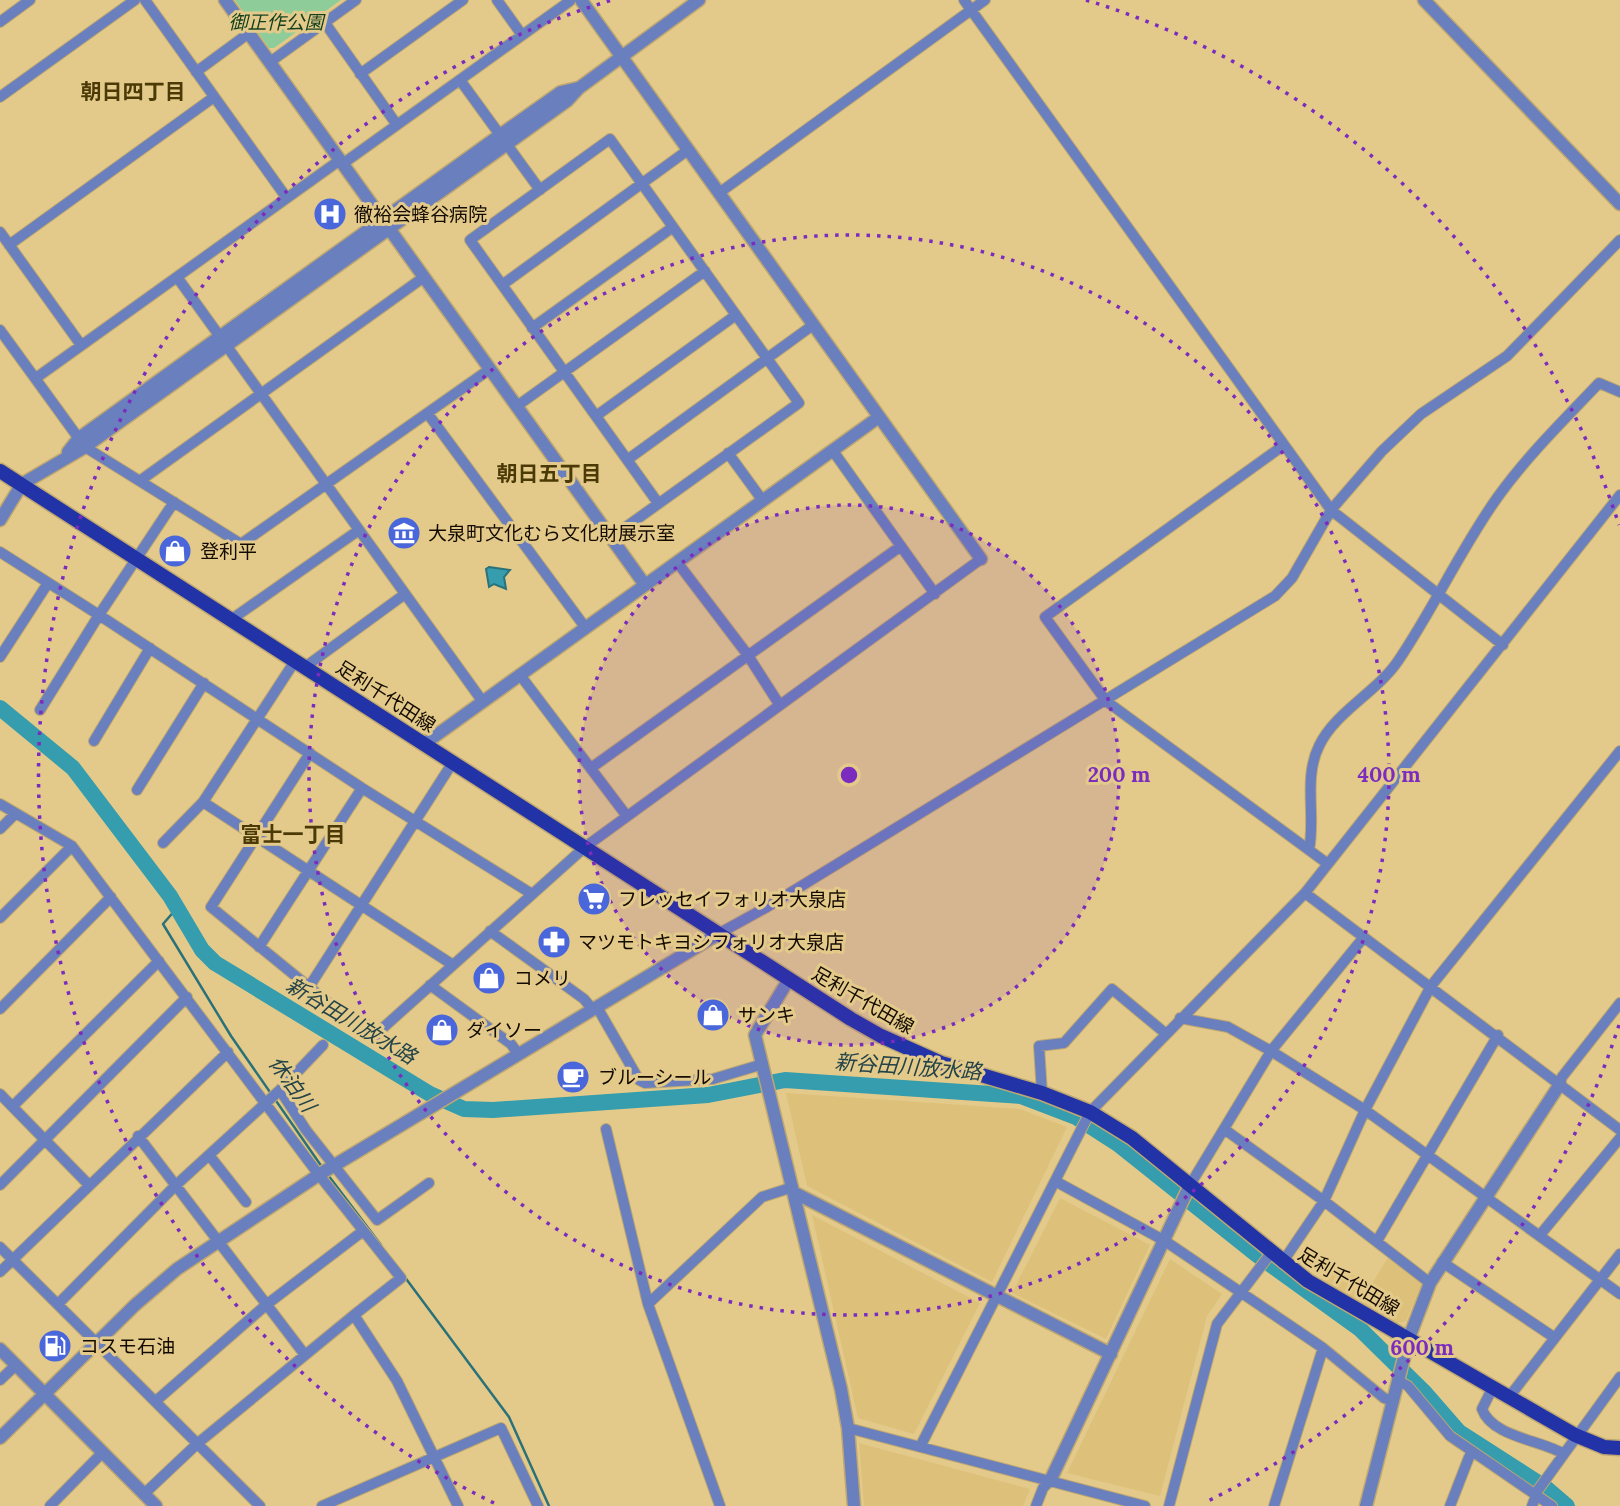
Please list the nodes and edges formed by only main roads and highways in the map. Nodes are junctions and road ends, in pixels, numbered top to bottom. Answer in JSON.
{"nodes":[{"id":1,"x":0,"y":471,"type":"edge"},
{"id":2,"x":1620,"y":1448,"type":"edge"}],
"edges":[{"from":1,"to":2,"type":"main road","name":"足利千代田線"}]}
